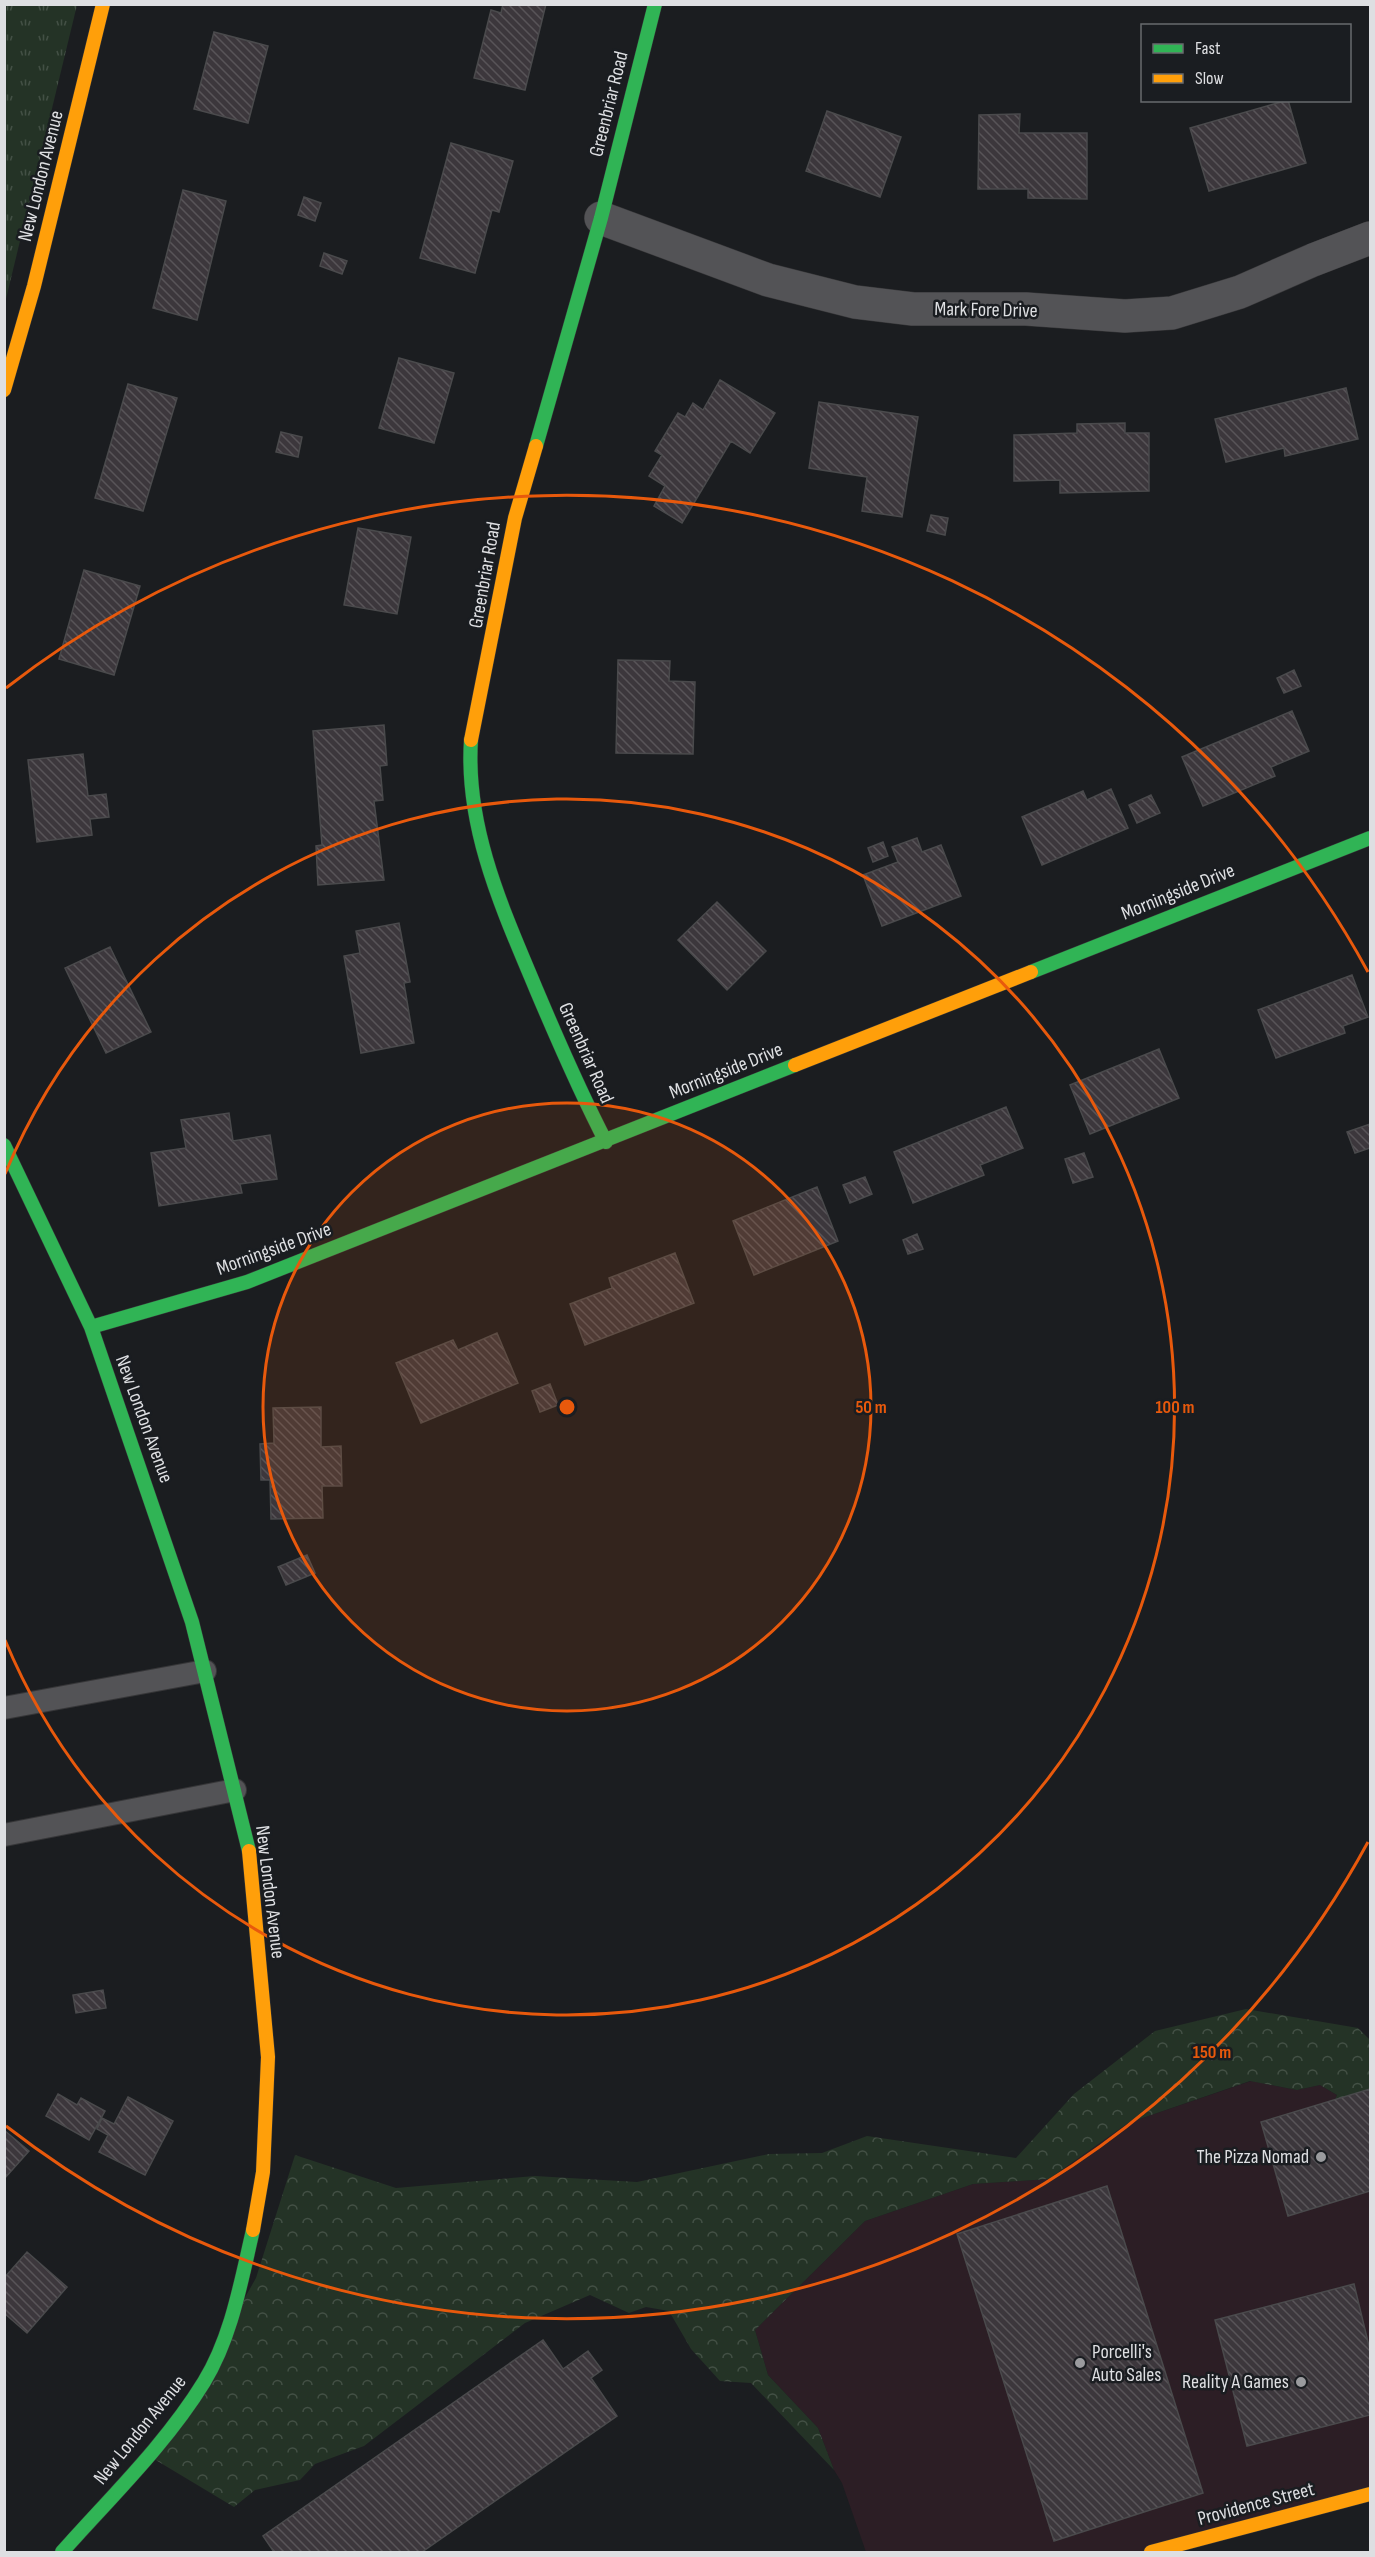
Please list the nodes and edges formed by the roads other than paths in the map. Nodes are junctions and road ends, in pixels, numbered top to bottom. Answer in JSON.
{"nodes":[{"id":1,"x":103,"y":4,"type":"edge"},
{"id":2,"x":655,"y":4,"type":"edge"},
{"id":3,"x":601,"y":218,"type":"junction"},
{"id":4,"x":1371,"y":238,"type":"edge"},
{"id":5,"x":4,"y":390,"type":"edge"},
{"id":6,"x":1371,"y":838,"type":"edge"},
{"id":7,"x":606,"y":1142,"type":"junction"},
{"id":8,"x":4,"y":1145,"type":"edge"},
{"id":9,"x":91,"y":1327,"type":"junction"},
{"id":10,"x":205,"y":1671,"type":"junction"},
{"id":11,"x":4,"y":1708,"type":"edge"},
{"id":12,"x":235,"y":1790,"type":"junction"},
{"id":13,"x":4,"y":1835,"type":"edge"},
{"id":14,"x":1371,"y":2494,"type":"edge"},
{"id":15,"x":62,"y":2553,"type":"edge"},
{"id":16,"x":1151,"y":2553,"type":"edge"}],
"edges":[{"from":1,"to":5,"type":"street","name":"New London Avenue"},
{"from":2,"to":3,"type":"street","name":"Greenbriar Road"},
{"from":3,"to":4,"type":"street","name":"Mark Fore Drive"},
{"from":3,"to":7,"type":"street","name":"Greenbriar Road"},
{"from":6,"to":7,"type":"street","name":"Morningside Drive"},
{"from":7,"to":9,"type":"street","name":"Morningside Drive"},
{"from":8,"to":9,"type":"street","name":"New London Avenue"},
{"from":9,"to":10,"type":"street","name":"New London Avenue"},
{"from":10,"to":11,"type":"lane"},
{"from":10,"to":12,"type":"street","name":"New London Avenue"},
{"from":12,"to":13,"type":"lane"},
{"from":12,"to":15,"type":"street","name":"New London Avenue"},
{"from":14,"to":16,"type":"street","name":"Providence Street"}]}
